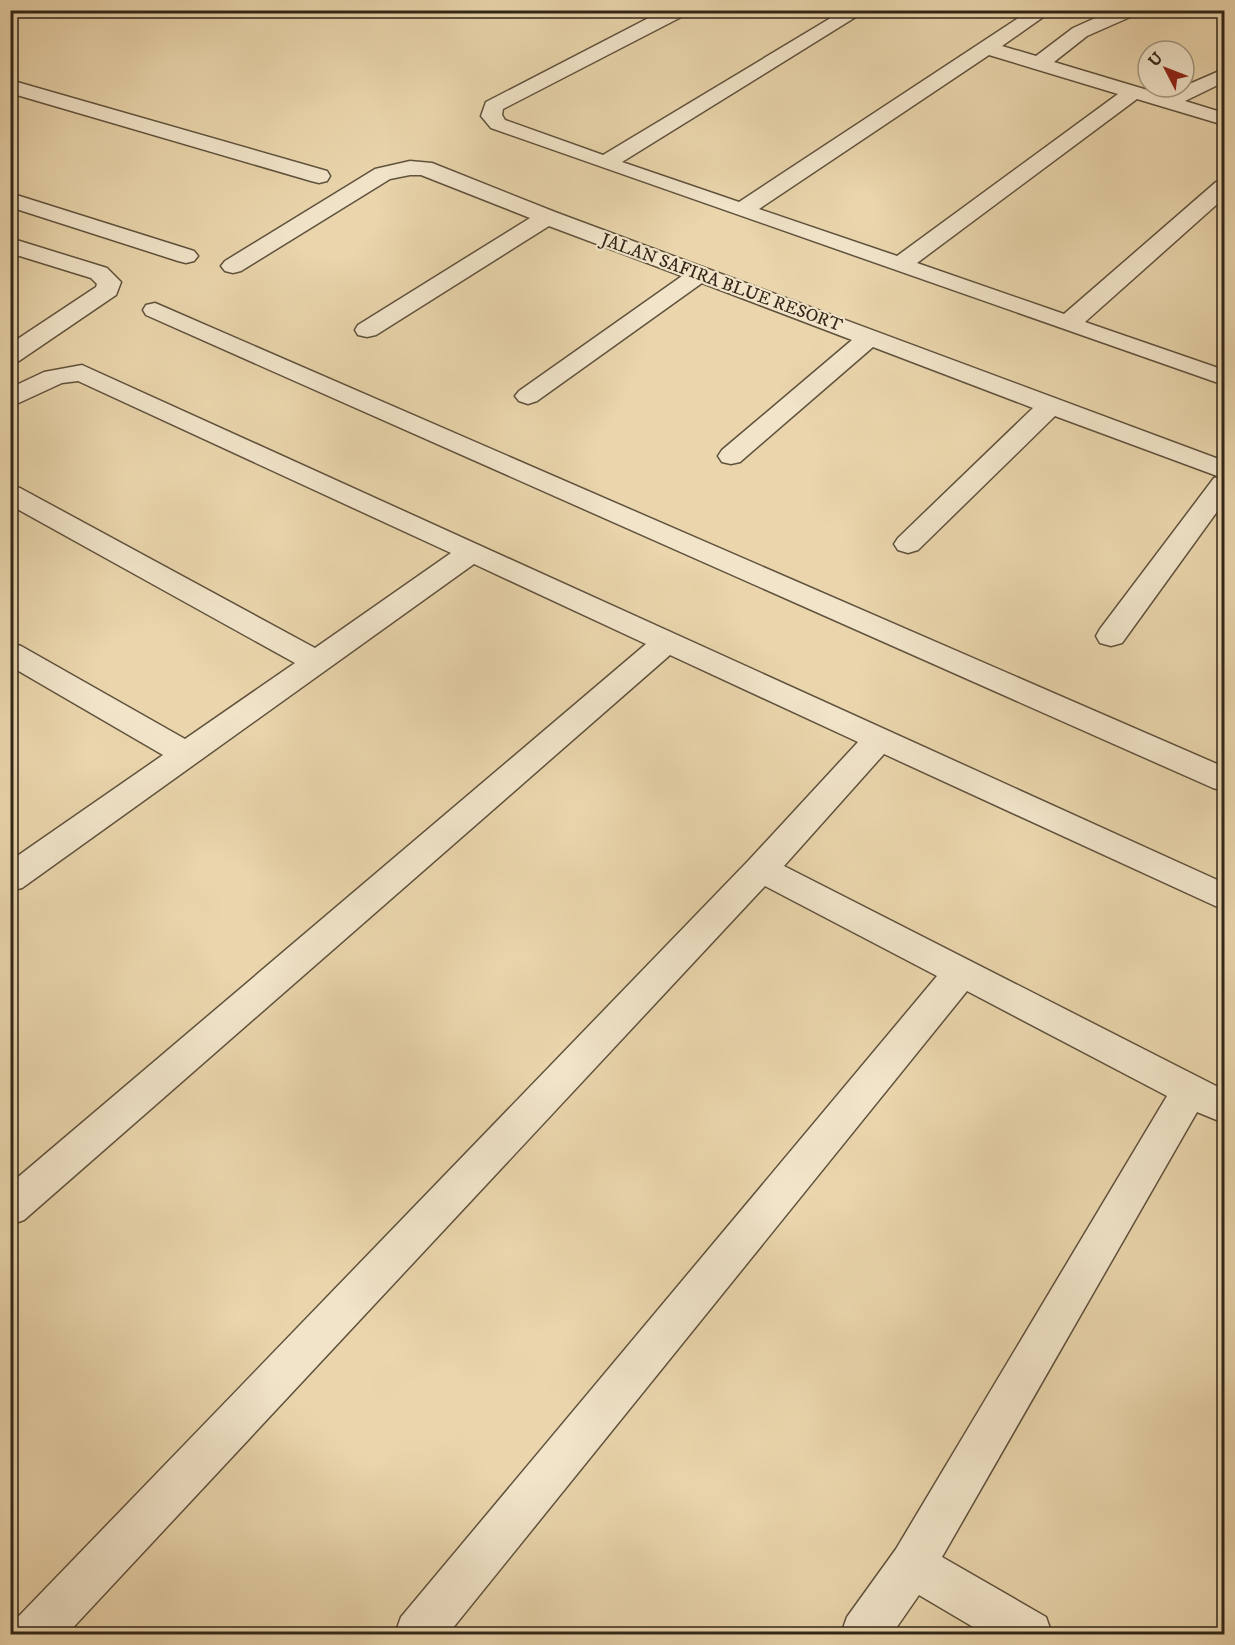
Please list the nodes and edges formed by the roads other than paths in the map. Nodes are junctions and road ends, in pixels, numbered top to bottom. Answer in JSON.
{"nodes":[{"id":1,"x":680,"y":10,"type":"edge"},
{"id":2,"x":858,"y":10,"type":"edge"},
{"id":3,"x":1130,"y":10,"type":"edge"},
{"id":4,"x":1030,"y":13,"type":"edge"},
{"id":5,"x":1080,"y":32,"type":"junction"},
{"id":6,"x":988,"y":48,"type":"junction"},
{"id":7,"x":1041,"y":62,"type":"junction"},
{"id":8,"x":1224,"y":75,"type":"edge"},
{"id":9,"x":10,"y":86,"type":"edge"},
{"id":10,"x":1135,"y":91,"type":"junction"},
{"id":11,"x":1167,"y":101,"type":"junction"},
{"id":12,"x":1224,"y":119,"type":"edge"},
{"id":13,"x":605,"y":163,"type":"junction"},
{"id":14,"x":319,"y":176,"type":"dead end"},
{"id":15,"x":1224,"y":187,"type":"edge"},
{"id":16,"x":10,"y":200,"type":"edge"},
{"id":17,"x":742,"y":210,"type":"junction"},
{"id":18,"x":547,"y":217,"type":"junction"},
{"id":19,"x":10,"y":245,"type":"edge"},
{"id":20,"x":186,"y":256,"type":"dead end"},
{"id":21,"x":900,"y":265,"type":"junction"},
{"id":22,"x":233,"y":266,"type":"dead end"},
{"id":23,"x":700,"y":274,"type":"junction"},
{"id":24,"x":155,"y":310,"type":"dead end"},
{"id":25,"x":1068,"y":324,"type":"junction"},
{"id":26,"x":367,"y":330,"type":"dead end"},
{"id":27,"x":870,"y":338,"type":"junction"},
{"id":28,"x":10,"y":356,"type":"edge"},
{"id":29,"x":1224,"y":378,"type":"edge"},
{"id":30,"x":528,"y":396,"type":"dead end"},
{"id":31,"x":10,"y":399,"type":"edge"},
{"id":32,"x":1051,"y":405,"type":"junction"},
{"id":33,"x":730,"y":456,"type":"dead end"},
{"id":34,"x":1224,"y":470,"type":"edge"},
{"id":35,"x":1224,"y":484,"type":"edge"},
{"id":36,"x":10,"y":494,"type":"edge"},
{"id":37,"x":908,"y":544,"type":"dead end"},
{"id":38,"x":472,"y":552,"type":"junction"},
{"id":39,"x":1111,"y":636,"type":"dead end"},
{"id":40,"x":667,"y":642,"type":"junction"},
{"id":41,"x":10,"y":653,"type":"edge"},
{"id":42,"x":315,"y":662,"type":"junction"},
{"id":43,"x":879,"y":739,"type":"junction"},
{"id":44,"x":186,"y":754,"type":"junction"},
{"id":45,"x":1224,"y":780,"type":"edge"},
{"id":46,"x":761,"y":869,"type":"junction"},
{"id":47,"x":13,"y":874,"type":"edge"},
{"id":48,"x":1224,"y":897,"type":"edge"},
{"id":49,"x":961,"y":973,"type":"junction"},
{"id":50,"x":1207,"y":1099,"type":"edge"},
{"id":51,"x":10,"y":1208,"type":"edge"},
{"id":52,"x":912,"y":1565,"type":"junction"},
{"id":53,"x":10,"y":1623,"type":"edge"},
{"id":54,"x":24,"y":1635,"type":"edge"},
{"id":55,"x":34,"y":1635,"type":"edge"},
{"id":56,"x":418,"y":1635,"type":"edge"},
{"id":57,"x":864,"y":1635,"type":"edge"},
{"id":58,"x":1029,"y":1635,"type":"edge"}],
"edges":[{"from":1,"to":13,"type":"street"},
{"from":2,"to":13,"type":"street"},
{"from":3,"to":5,"type":"street"},
{"from":4,"to":5,"type":"street"},
{"from":4,"to":6,"type":"street"},
{"from":5,"to":7,"type":"street"},
{"from":6,"to":7,"type":"street"},
{"from":6,"to":17,"type":"street"},
{"from":7,"to":10,"type":"street"},
{"from":8,"to":11,"type":"street"},
{"from":9,"to":14,"type":"street"},
{"from":10,"to":11,"type":"street"},
{"from":10,"to":21,"type":"street"},
{"from":11,"to":12,"type":"street"},
{"from":13,"to":17,"type":"street"},
{"from":15,"to":25,"type":"street"},
{"from":16,"to":20,"type":"street"},
{"from":17,"to":21,"type":"street"},
{"from":18,"to":22,"type":"street","name":"JALAN SAFIRA BLUE RESORT"},
{"from":18,"to":23,"type":"street","name":"JALAN SAFIRA BLUE RESORT"},
{"from":18,"to":26,"type":"street"},
{"from":19,"to":28,"type":"street"},
{"from":21,"to":25,"type":"street"},
{"from":23,"to":27,"type":"street","name":"JALAN SAFIRA BLUE RESORT"},
{"from":23,"to":30,"type":"street"},
{"from":24,"to":45,"type":"street"},
{"from":25,"to":29,"type":"street"},
{"from":27,"to":32,"type":"street","name":"JALAN SAFIRA BLUE RESORT"},
{"from":27,"to":33,"type":"street"},
{"from":31,"to":38,"type":"street"},
{"from":32,"to":34,"type":"street","name":"JALAN SAFIRA BLUE RESORT"},
{"from":32,"to":37,"type":"street"},
{"from":35,"to":39,"type":"street"},
{"from":36,"to":42,"type":"street"},
{"from":38,"to":40,"type":"street"},
{"from":38,"to":42,"type":"street"},
{"from":40,"to":43,"type":"street"},
{"from":40,"to":51,"type":"street"},
{"from":41,"to":44,"type":"street"},
{"from":42,"to":44,"type":"street"},
{"from":43,"to":46,"type":"street"},
{"from":43,"to":48,"type":"street"},
{"from":44,"to":47,"type":"street"},
{"from":46,"to":49,"type":"street"},
{"from":46,"to":55,"type":"street"},
{"from":49,"to":50,"type":"street"},
{"from":49,"to":56,"type":"street"},
{"from":50,"to":52,"type":"street"},
{"from":52,"to":57,"type":"street"},
{"from":52,"to":58,"type":"street"},
{"from":53,"to":54,"type":"street"}]}
